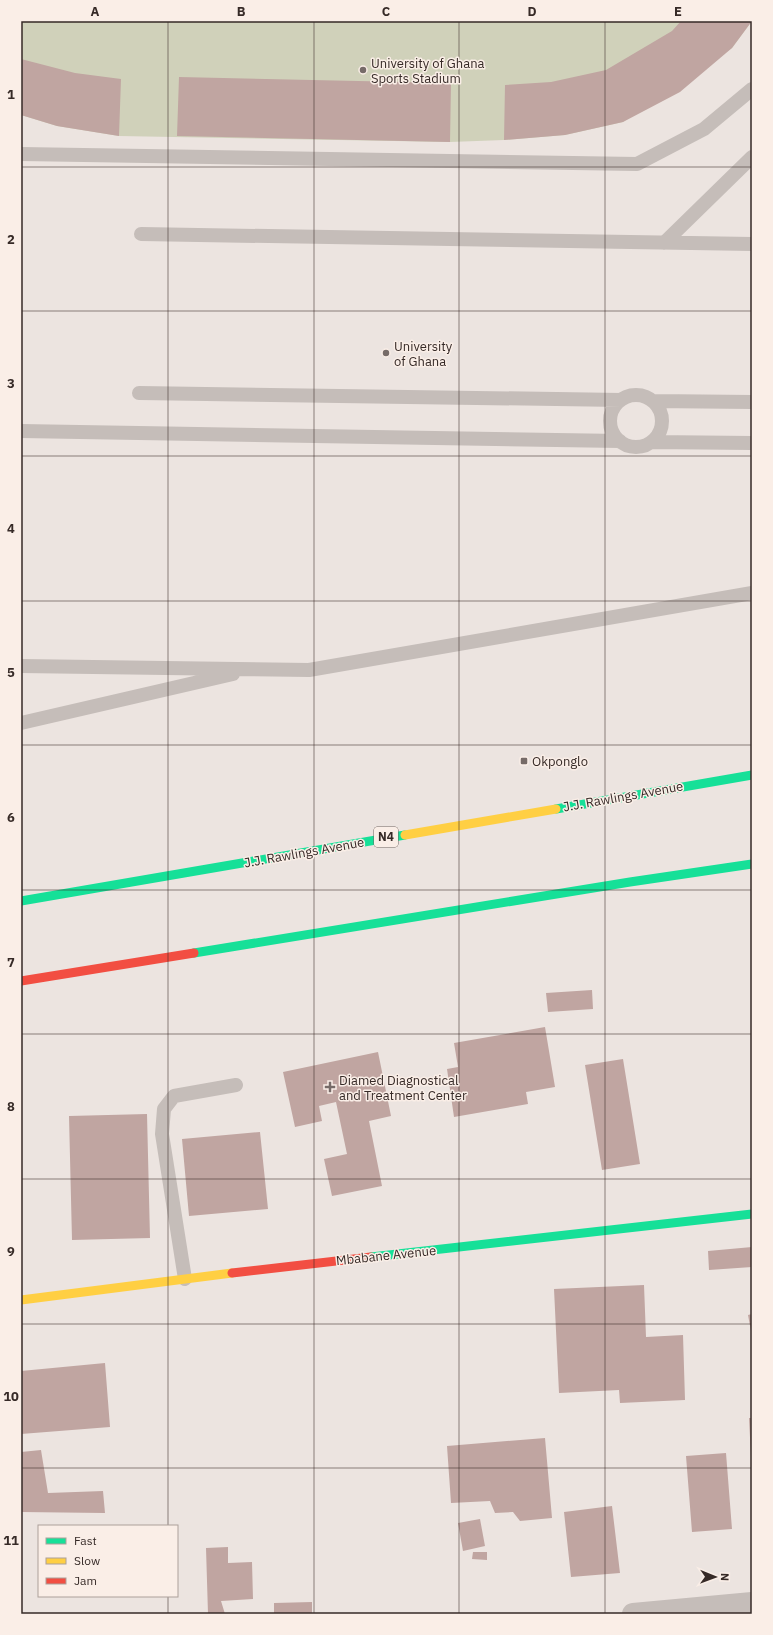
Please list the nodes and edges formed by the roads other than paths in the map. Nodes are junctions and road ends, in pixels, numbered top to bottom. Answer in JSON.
{"nodes":[{"id":1,"x":752,"y":89,"type":"edge"},
{"id":2,"x":21,"y":154,"type":"edge"},
{"id":3,"x":752,"y":157,"type":"edge"},
{"id":4,"x":141,"y":234,"type":"dead end"},
{"id":5,"x":664,"y":242,"type":"junction"},
{"id":6,"x":752,"y":244,"type":"edge"},
{"id":7,"x":138,"y":393,"type":"dead end"},
{"id":8,"x":620,"y":400,"type":"junction"},
{"id":9,"x":653,"y":401,"type":"junction"},
{"id":10,"x":752,"y":402,"type":"edge"},
{"id":11,"x":21,"y":431,"type":"edge"},
{"id":12,"x":620,"y":441,"type":"junction"},
{"id":13,"x":652,"y":442,"type":"junction"},
{"id":14,"x":752,"y":443,"type":"edge"},
{"id":15,"x":752,"y":593,"type":"edge"},
{"id":16,"x":21,"y":666,"type":"edge"},
{"id":17,"x":254,"y":669,"type":"junction"},
{"id":18,"x":21,"y":723,"type":"edge"},
{"id":19,"x":752,"y":775,"type":"edge"},
{"id":20,"x":752,"y":864,"type":"edge"},
{"id":21,"x":21,"y":901,"type":"edge"},
{"id":22,"x":21,"y":981,"type":"edge"},
{"id":23,"x":236,"y":1085,"type":"dead end"},
{"id":24,"x":752,"y":1214,"type":"edge"},
{"id":25,"x":185,"y":1279,"type":"junction"},
{"id":26,"x":21,"y":1300,"type":"edge"},
{"id":27,"x":752,"y":1602,"type":"edge"},
{"id":28,"x":633,"y":1614,"type":"edge"}],
"edges":[{"from":1,"to":2,"type":"lane"},
{"from":3,"to":5,"type":"lane"},
{"from":4,"to":5,"type":"lane"},
{"from":5,"to":6,"type":"lane"},
{"from":7,"to":8,"type":"lane"},
{"from":8,"to":9,"type":"lane"},
{"from":8,"to":12,"type":"lane"},
{"from":9,"to":10,"type":"lane"},
{"from":9,"to":13,"type":"lane"},
{"from":11,"to":12,"type":"lane"},
{"from":12,"to":13,"type":"lane"},
{"from":13,"to":14,"type":"lane"},
{"from":15,"to":17,"type":"lane"},
{"from":16,"to":17,"type":"lane"},
{"from":17,"to":18,"type":"lane"},
{"from":19,"to":21,"type":"main road","name":"J.J. Rawlings Avenue","number":"N4"},
{"from":20,"to":22,"type":"main road"},
{"from":23,"to":25,"type":"lane"},
{"from":24,"to":25,"type":"main road","name":"Mbabane Avenue"},
{"from":25,"to":26,"type":"main road","name":"Mbabane Avenue"},
{"from":27,"to":28,"type":"street"}]}
